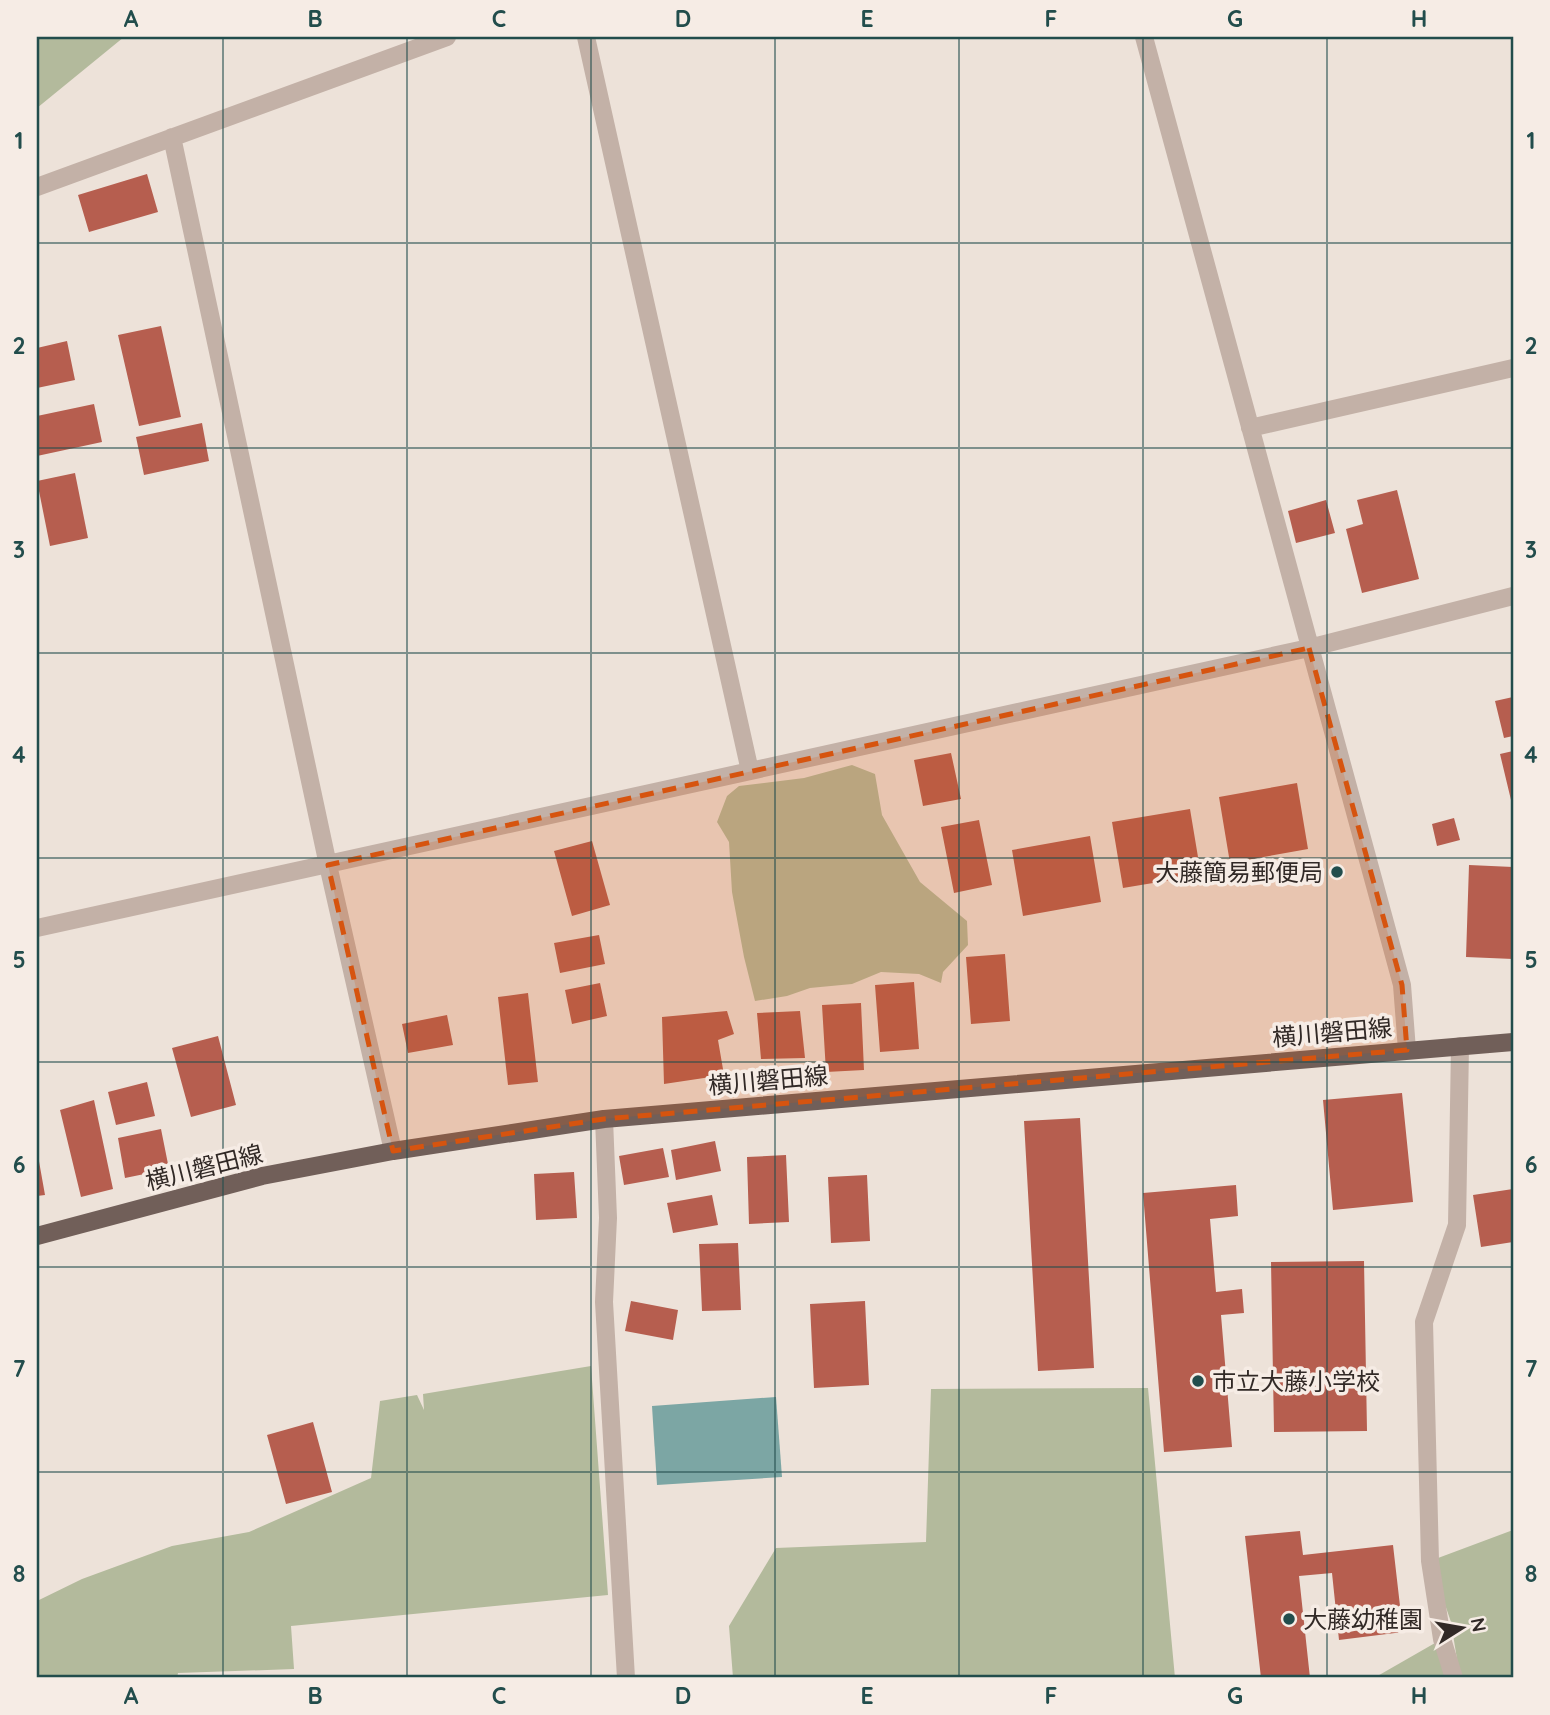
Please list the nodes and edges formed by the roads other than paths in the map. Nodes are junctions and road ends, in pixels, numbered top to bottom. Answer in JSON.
{"nodes":[{"id":1,"x":447,"y":37,"type":"edge"},
{"id":2,"x":586,"y":37,"type":"edge"},
{"id":3,"x":1144,"y":37,"type":"edge"},
{"id":4,"x":172,"y":138,"type":"junction"},
{"id":5,"x":37,"y":187,"type":"edge"},
{"id":6,"x":1513,"y":368,"type":"edge"},
{"id":7,"x":1250,"y":428,"type":"junction"},
{"id":8,"x":1513,"y":596,"type":"edge"},
{"id":9,"x":1309,"y":648,"type":"junction"},
{"id":10,"x":750,"y":771,"type":"junction"},
{"id":11,"x":328,"y":865,"type":"junction"},
{"id":12,"x":37,"y":928,"type":"edge"},
{"id":13,"x":1513,"y":1042,"type":"edge"},
{"id":14,"x":1460,"y":1046,"type":"junction"},
{"id":15,"x":1407,"y":1050,"type":"junction"},
{"id":16,"x":604,"y":1119,"type":"junction"},
{"id":17,"x":393,"y":1151,"type":"junction"},
{"id":18,"x":37,"y":1236,"type":"edge"},
{"id":19,"x":626,"y":1678,"type":"edge"},
{"id":20,"x":1454,"y":1678,"type":"edge"}],
"edges":[{"from":1,"to":4,"type":"street"},
{"from":2,"to":10,"type":"street"},
{"from":3,"to":7,"type":"street"},
{"from":4,"to":5,"type":"street"},
{"from":4,"to":11,"type":"street"},
{"from":6,"to":7,"type":"street"},
{"from":7,"to":9,"type":"street"},
{"from":8,"to":9,"type":"street"},
{"from":9,"to":10,"type":"street"},
{"from":9,"to":15,"type":"street"},
{"from":10,"to":11,"type":"street"},
{"from":11,"to":12,"type":"street"},
{"from":11,"to":17,"type":"street"},
{"from":13,"to":14,"type":"main road","name":"横川磐田線"},
{"from":14,"to":15,"type":"main road","name":"横川磐田線"},
{"from":14,"to":20,"type":"street"},
{"from":15,"to":16,"type":"main road","name":"横川磐田線"},
{"from":16,"to":17,"type":"main road","name":"横川磐田線"},
{"from":16,"to":19,"type":"street"},
{"from":17,"to":18,"type":"main road","name":"横川磐田線"}]}
